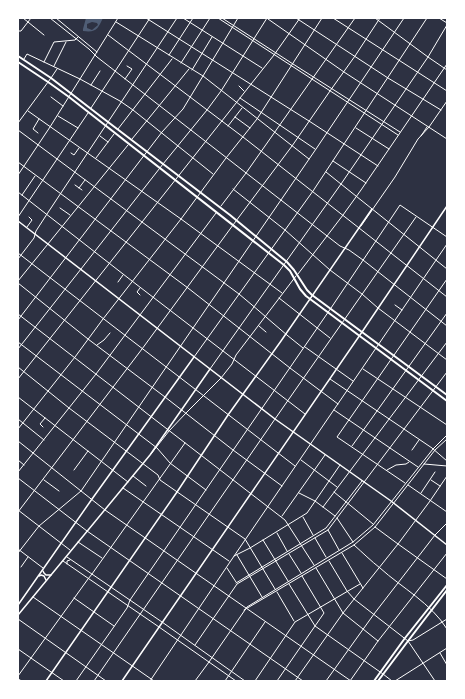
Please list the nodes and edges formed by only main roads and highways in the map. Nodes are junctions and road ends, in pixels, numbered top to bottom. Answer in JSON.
{"nodes":[{"id":1,"x":18,"y":56,"type":"edge"},
{"id":2,"x":18,"y":62,"type":"edge"},
{"id":3,"x":447,"y":206,"type":"edge"},
{"id":4,"x":372,"y":209,"type":"road end"},
{"id":5,"x":18,"y":221,"type":"edge"},
{"id":6,"x":312,"y":295,"type":"junction"},
{"id":7,"x":310,"y":299,"type":"junction"},
{"id":8,"x":362,"y":332,"type":"junction"},
{"id":9,"x":359,"y":336,"type":"junction"},
{"id":10,"x":194,"y":356,"type":"junction"},
{"id":11,"x":210,"y":369,"type":"junction"},
{"id":12,"x":243,"y":394,"type":"junction"},
{"id":13,"x":447,"y":395,"type":"edge"},
{"id":14,"x":447,"y":401,"type":"edge"},
{"id":15,"x":293,"y":432,"type":"junction"},
{"id":16,"x":447,"y":545,"type":"edge"},
{"id":17,"x":44,"y":569,"type":"junction"},
{"id":18,"x":52,"y":574,"type":"junction"},
{"id":19,"x":38,"y":576,"type":"junction"},
{"id":20,"x":45,"y":582,"type":"junction"},
{"id":21,"x":447,"y":585,"type":"edge"},
{"id":22,"x":447,"y":590,"type":"edge"},
{"id":23,"x":19,"y":602,"type":"edge"},
{"id":24,"x":18,"y":605,"type":"edge"},
{"id":25,"x":18,"y":615,"type":"edge"},
{"id":26,"x":18,"y":678,"type":"edge"},
{"id":27,"x":21,"y":681,"type":"edge"},
{"id":28,"x":46,"y":681,"type":"edge"},
{"id":29,"x":122,"y":681,"type":"edge"},
{"id":30,"x":374,"y":681,"type":"edge"},
{"id":31,"x":378,"y":681,"type":"edge"}],
"edges":[{"from":1,"to":6,"type":"main road"},
{"from":2,"to":7,"type":"main road"},
{"from":3,"to":8,"type":"main road"},
{"from":4,"to":6,"type":"main road"},
{"from":5,"to":10,"type":"main road"},
{"from":6,"to":7,"type":"main road"},
{"from":6,"to":8,"type":"main road"},
{"from":7,"to":9,"type":"main road"},
{"from":7,"to":12,"type":"main road"},
{"from":8,"to":9,"type":"main road"},
{"from":8,"to":13,"type":"main road"},
{"from":9,"to":14,"type":"main road"},
{"from":9,"to":15,"type":"main road"},
{"from":10,"to":11,"type":"main road"},
{"from":10,"to":17,"type":"main road"},
{"from":11,"to":12,"type":"main road"},
{"from":11,"to":18,"type":"main road"},
{"from":12,"to":15,"type":"main road"},
{"from":12,"to":28,"type":"main road"},
{"from":15,"to":16,"type":"main road"},
{"from":15,"to":29,"type":"main road"},
{"from":17,"to":18,"type":"main road"},
{"from":17,"to":19,"type":"main road"},
{"from":18,"to":20,"type":"main road"},
{"from":19,"to":20,"type":"main road"},
{"from":19,"to":23,"type":"main road"},
{"from":20,"to":25,"type":"main road"},
{"from":21,"to":30,"type":"main road"},
{"from":22,"to":31,"type":"main road"},
{"from":23,"to":24,"type":"main road"},
{"from":26,"to":27,"type":"main road"}]}
